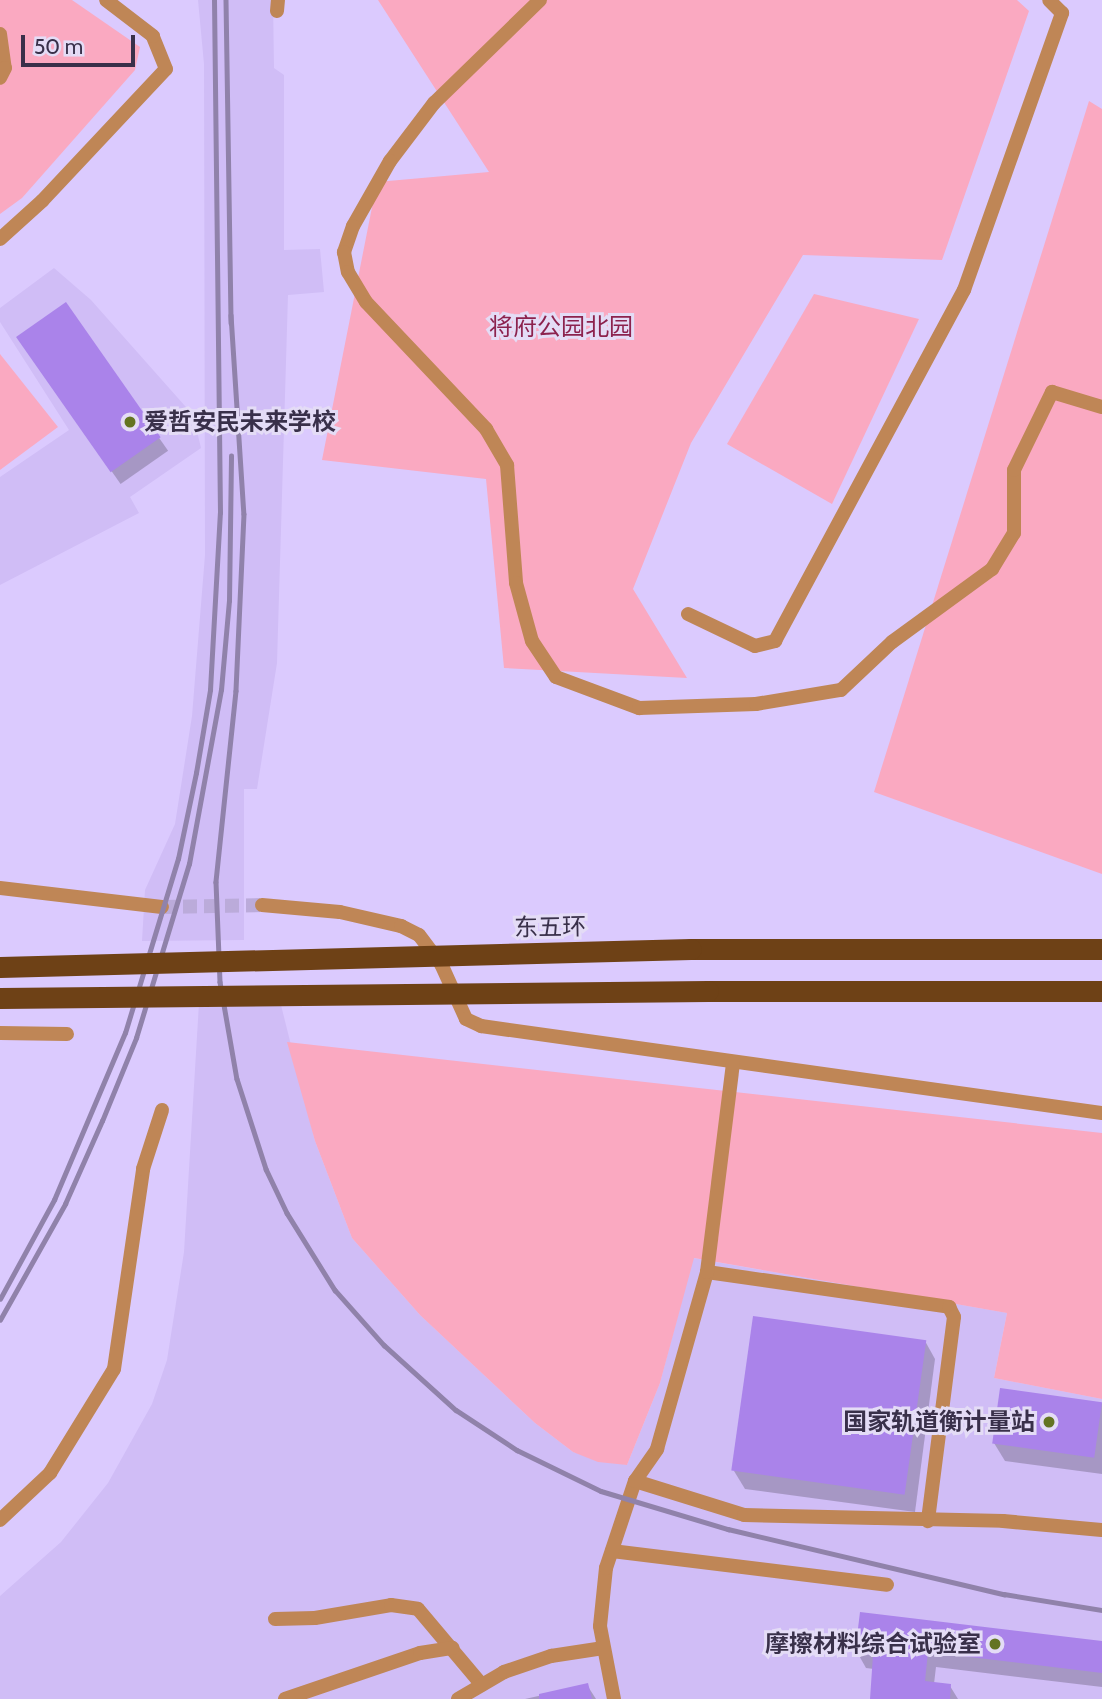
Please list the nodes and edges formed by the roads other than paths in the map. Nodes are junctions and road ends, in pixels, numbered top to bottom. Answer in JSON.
{"nodes":[{"id":1,"x":106,"y":0,"type":"edge"},
{"id":2,"x":540,"y":0,"type":"edge"},
{"id":3,"x":1049,"y":0,"type":"edge"},
{"id":4,"x":0,"y":34,"type":"edge"},
{"id":5,"x":0,"y":78,"type":"edge"},
{"id":6,"x":0,"y":239,"type":"edge"},
{"id":7,"x":1102,"y":407,"type":"edge"},
{"id":8,"x":688,"y":614,"type":"dead end"},
{"id":9,"x":0,"y":888,"type":"edge"},
{"id":10,"x":262,"y":905,"type":"tunnel mouth"},
{"id":11,"x":162,"y":907,"type":"tunnel mouth"},
{"id":12,"x":1102,"y":949,"type":"edge"},
{"id":13,"x":0,"y":967,"type":"edge"},
{"id":14,"x":1102,"y":991,"type":"edge"},
{"id":15,"x":0,"y":998,"type":"edge"},
{"id":16,"x":0,"y":1033,"type":"edge"},
{"id":17,"x":67,"y":1034,"type":"dead end"},
{"id":18,"x":733,"y":1063,"type":"junction"},
{"id":19,"x":162,"y":1110,"type":"dead end"},
{"id":20,"x":1102,"y":1113,"type":"edge"},
{"id":21,"x":707,"y":1272,"type":"junction"},
{"id":22,"x":635,"y":1481,"type":"junction"},
{"id":23,"x":0,"y":1520,"type":"edge"},
{"id":24,"x":928,"y":1521,"type":"junction"},
{"id":25,"x":1102,"y":1530,"type":"edge"},
{"id":26,"x":612,"y":1551,"type":"junction"},
{"id":27,"x":887,"y":1585,"type":"dead end"},
{"id":28,"x":275,"y":1619,"type":"dead end"},
{"id":29,"x":453,"y":1648,"type":"junction"},
{"id":30,"x":603,"y":1648,"type":"junction"},
{"id":31,"x":482,"y":1685,"type":"junction"},
{"id":32,"x":285,"y":1699,"type":"edge"},
{"id":33,"x":458,"y":1699,"type":"edge"},
{"id":34,"x":614,"y":1699,"type":"edge"}],
"edges":[{"from":1,"to":6,"type":"street"},
{"from":2,"to":7,"type":"street"},
{"from":3,"to":8,"type":"street"},
{"from":4,"to":5,"type":"street"},
{"from":9,"to":11,"type":"street"},
{"from":10,"to":18,"type":"street"},
{"from":12,"to":13,"type":"highway","name":"东五环","bridge":true},
{"from":14,"to":15,"type":"highway","bridge":true},
{"from":16,"to":17,"type":"street"},
{"from":18,"to":20,"type":"street"},
{"from":18,"to":21,"type":"street"},
{"from":19,"to":23,"type":"street"},
{"from":21,"to":22,"type":"street"},
{"from":21,"to":24,"type":"street"},
{"from":22,"to":24,"type":"street"},
{"from":22,"to":26,"type":"street"},
{"from":24,"to":25,"type":"street"},
{"from":26,"to":27,"type":"street"},
{"from":26,"to":30,"type":"street"},
{"from":28,"to":29,"type":"street"},
{"from":29,"to":31,"type":"street"},
{"from":29,"to":32,"type":"street"},
{"from":30,"to":31,"type":"street"},
{"from":30,"to":34,"type":"street"},
{"from":31,"to":33,"type":"street"}]}
